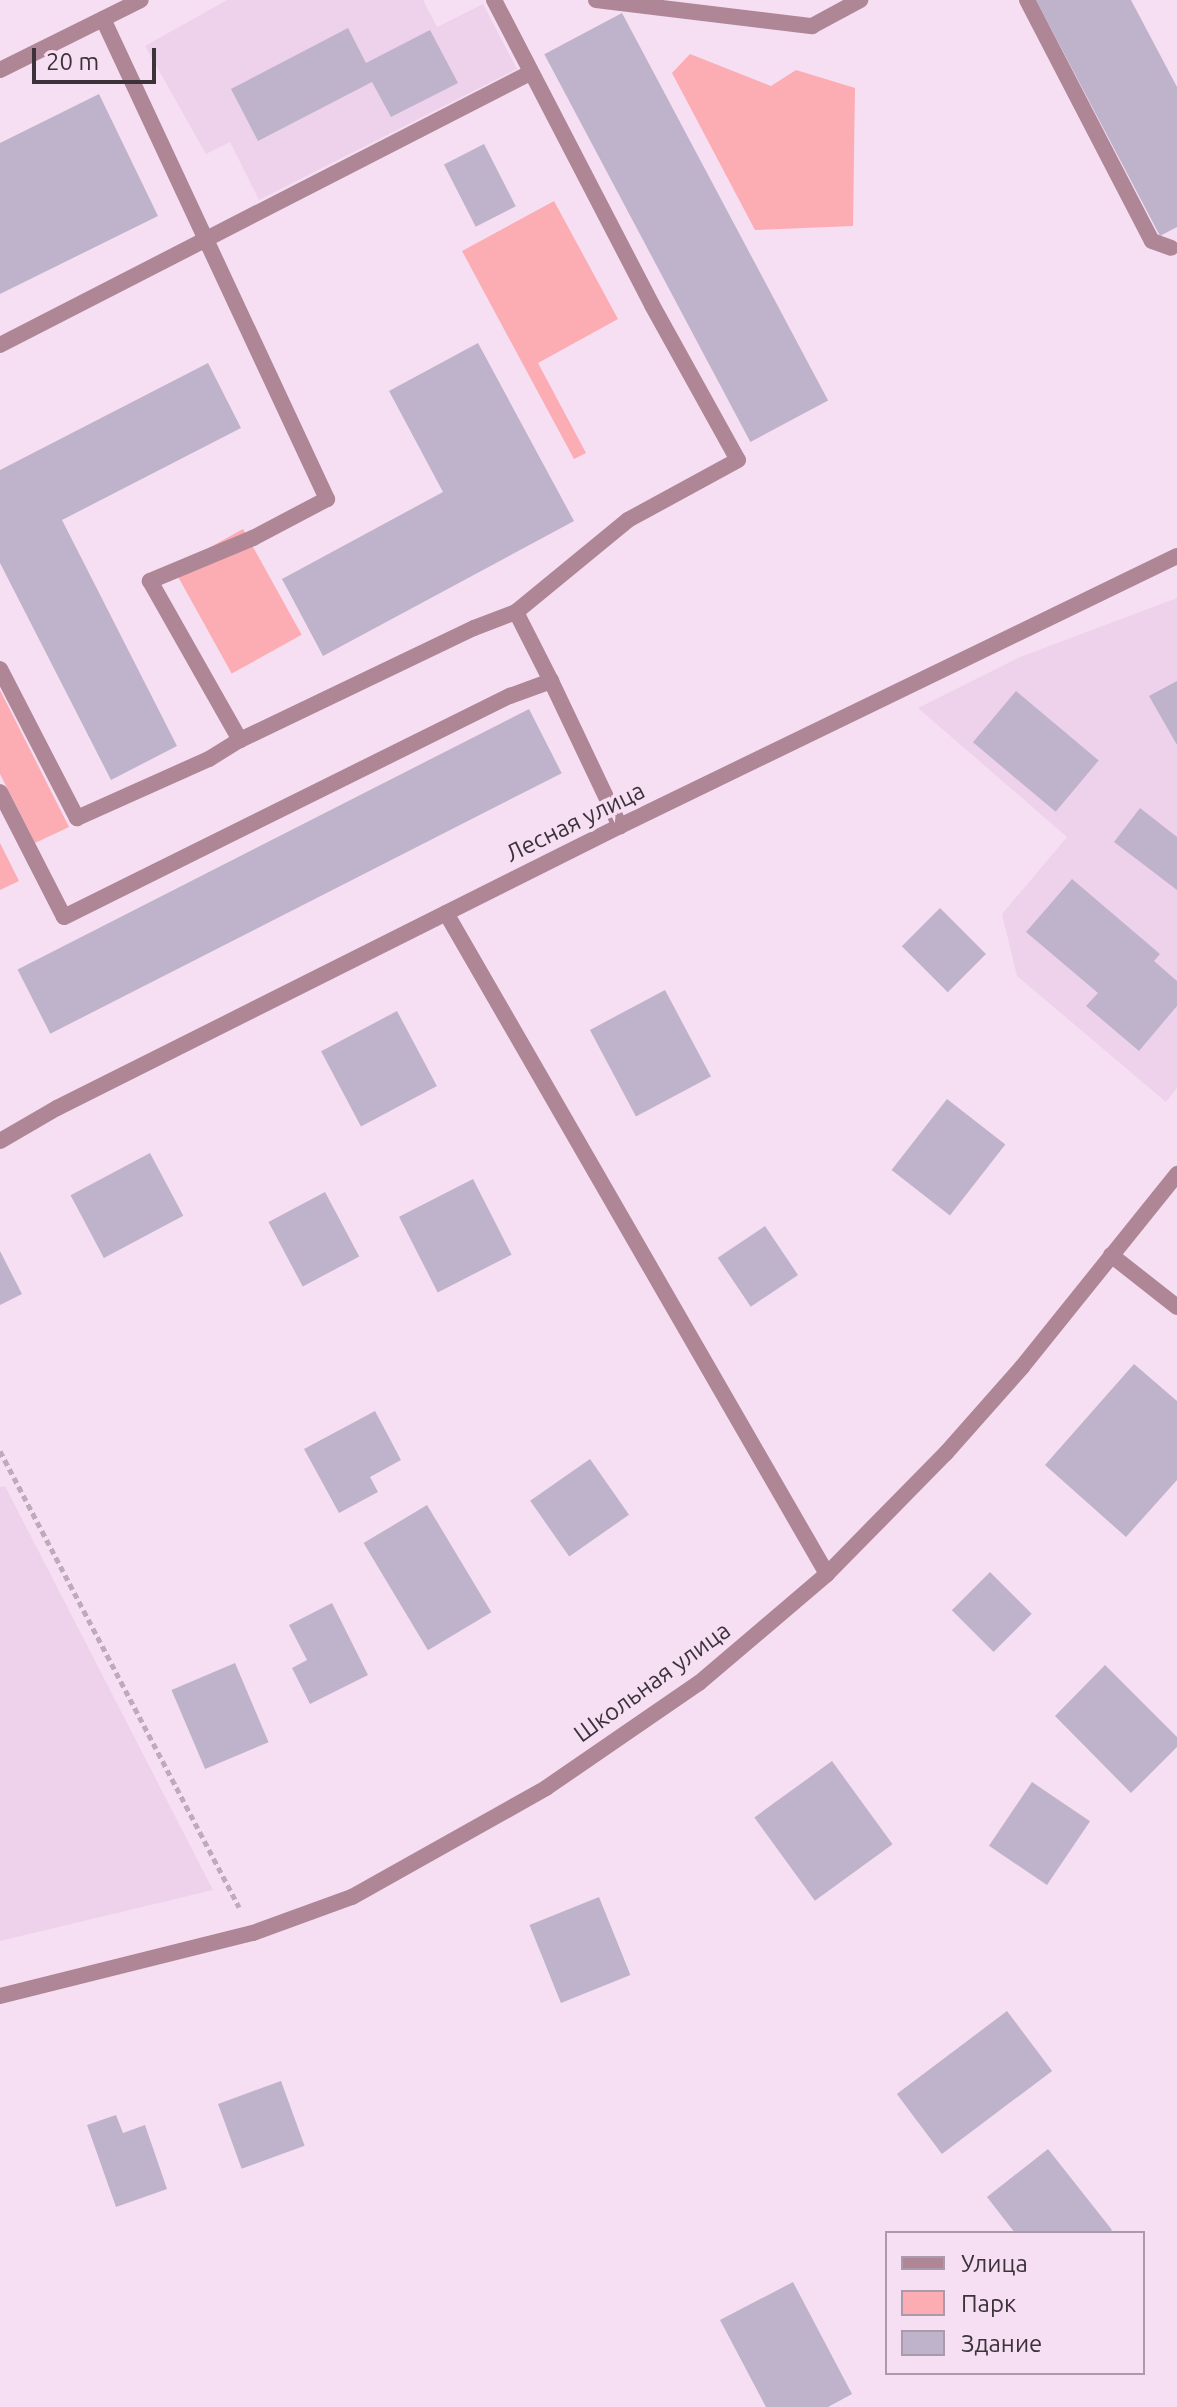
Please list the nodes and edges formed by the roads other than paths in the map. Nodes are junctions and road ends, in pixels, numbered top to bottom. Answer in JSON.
{"nodes":[{"id":1,"x":141,"y":0,"type":"edge"},
{"id":2,"x":494,"y":0,"type":"edge"},
{"id":3,"x":596,"y":0,"type":"edge"},
{"id":4,"x":860,"y":0,"type":"edge"},
{"id":5,"x":1027,"y":0,"type":"edge"},
{"id":6,"x":103,"y":19,"type":"junction"},
{"id":7,"x":0,"y":70,"type":"edge"},
{"id":8,"x":530,"y":73,"type":"junction"},
{"id":9,"x":208,"y":239,"type":"junction"},
{"id":10,"x":1175,"y":251,"type":"edge"},
{"id":11,"x":0,"y":345,"type":"edge"},
{"id":12,"x":1177,"y":556,"type":"edge"},
{"id":13,"x":516,"y":612,"type":"junction"},
{"id":14,"x":0,"y":669,"type":"edge"},
{"id":15,"x":551,"y":681,"type":"junction"},
{"id":16,"x":240,"y":740,"type":"junction"},
{"id":17,"x":0,"y":792,"type":"edge"},
{"id":18,"x":620,"y":826,"type":"junction"},
{"id":19,"x":446,"y":913,"type":"junction"},
{"id":20,"x":0,"y":1141,"type":"edge"},
{"id":21,"x":1177,"y":1174,"type":"edge"},
{"id":22,"x":1111,"y":1255,"type":"junction"},
{"id":23,"x":1177,"y":1307,"type":"edge"},
{"id":24,"x":827,"y":1574,"type":"junction"},
{"id":25,"x":0,"y":1996,"type":"edge"}],
"edges":[{"from":1,"to":6,"type":"street"},
{"from":2,"to":8,"type":"street"},
{"from":3,"to":4,"type":"street"},
{"from":5,"to":10,"type":"street"},
{"from":6,"to":7,"type":"street"},
{"from":6,"to":9,"type":"street"},
{"from":8,"to":9,"type":"street"},
{"from":8,"to":13,"type":"street"},
{"from":9,"to":11,"type":"street"},
{"from":9,"to":16,"type":"street"},
{"from":12,"to":18,"type":"street","name":"Лесная улица"},
{"from":13,"to":15,"type":"street"},
{"from":13,"to":16,"type":"street"},
{"from":14,"to":16,"type":"street"},
{"from":15,"to":17,"type":"street"},
{"from":15,"to":18,"type":"street"},
{"from":18,"to":19,"type":"street","name":"Лесная улица"},
{"from":19,"to":20,"type":"street","name":"Лесная улица"},
{"from":19,"to":24,"type":"street"},
{"from":21,"to":22,"type":"street","name":"Школьная улица"},
{"from":22,"to":23,"type":"street"},
{"from":22,"to":24,"type":"street","name":"Школьная улица"},
{"from":24,"to":25,"type":"street","name":"Школьная улица"}]}
